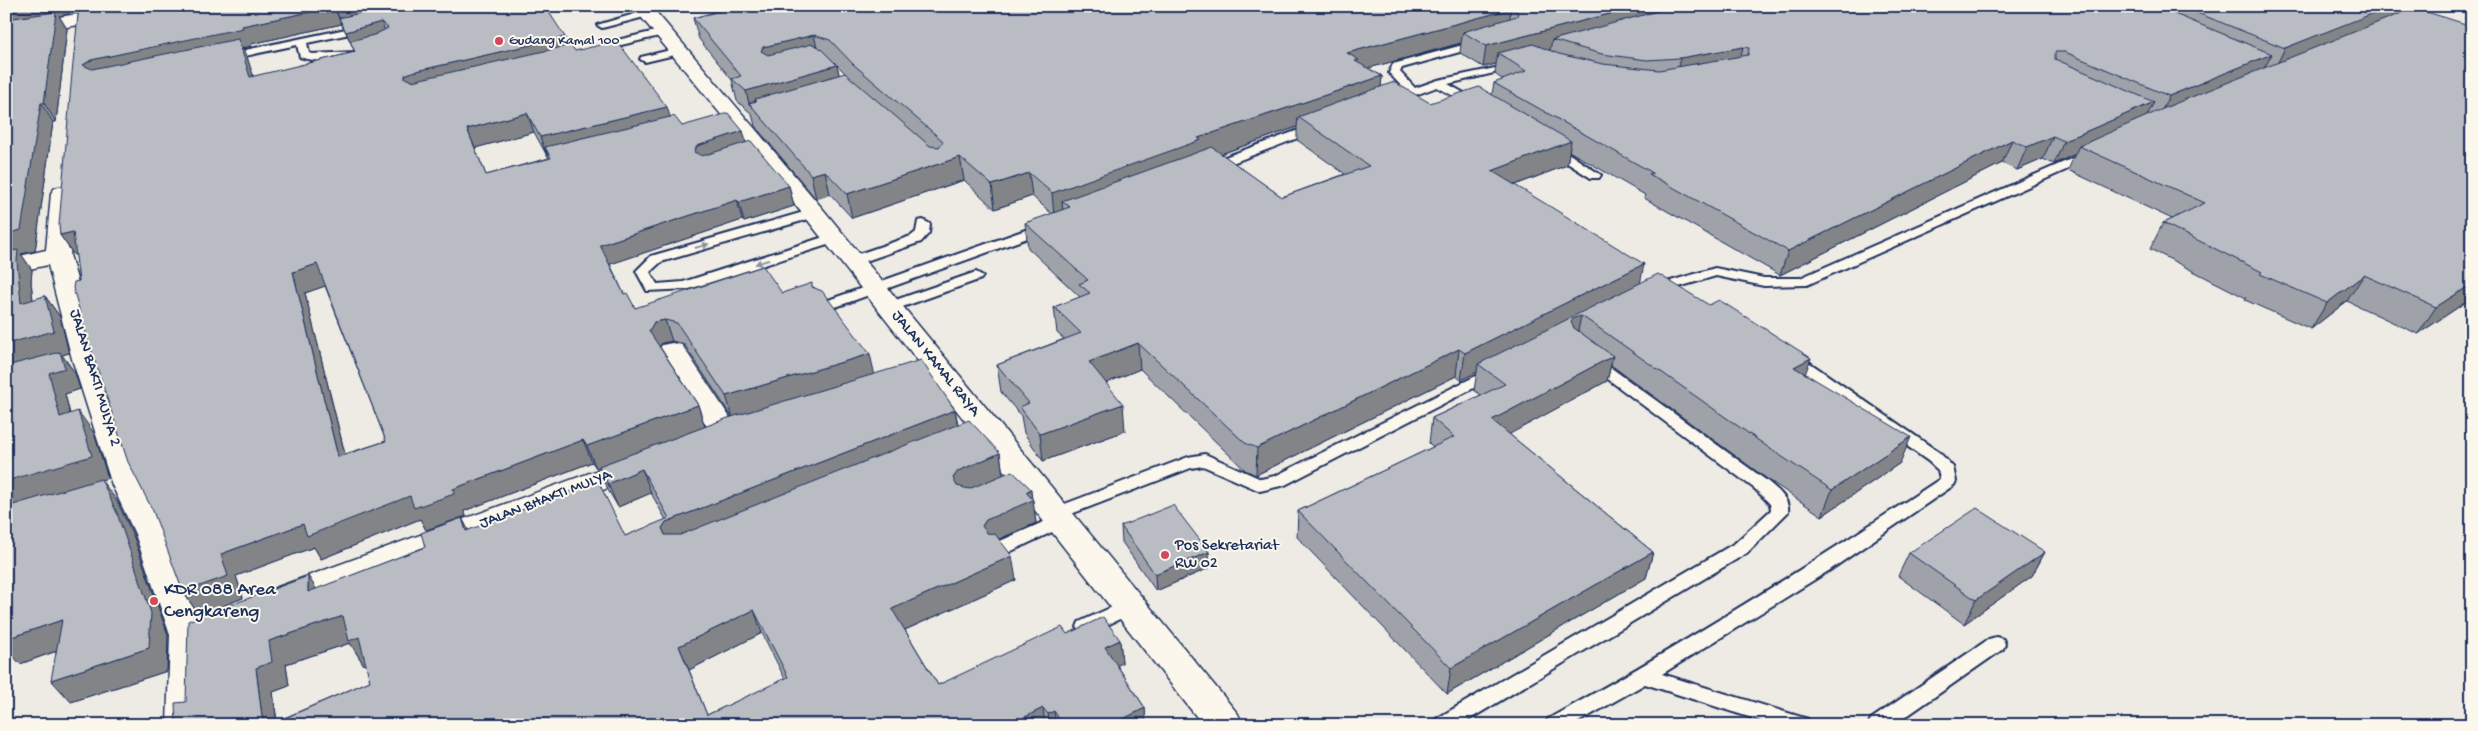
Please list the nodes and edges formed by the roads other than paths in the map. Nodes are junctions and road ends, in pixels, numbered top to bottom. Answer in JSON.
{"nodes":[{"id":1,"x":80,"y":13,"type":"edge"},
{"id":2,"x":378,"y":25,"type":"edge"},
{"id":3,"x":602,"y":25,"type":"dead end"},
{"id":4,"x":658,"y":26,"type":"edge"},
{"id":5,"x":6,"y":31,"type":"edge"},
{"id":6,"x":1490,"y":40,"type":"edge"},
{"id":7,"x":301,"y":41,"type":"junction"},
{"id":8,"x":76,"y":46,"type":"edge"},
{"id":9,"x":366,"y":51,"type":"edge"},
{"id":10,"x":590,"y":55,"type":"edge"},
{"id":11,"x":216,"y":59,"type":"edge"},
{"id":12,"x":645,"y":59,"type":"dead end"},
{"id":13,"x":1531,"y":61,"type":"edge"},
{"id":14,"x":1438,"y":83,"type":"junction"},
{"id":15,"x":1414,"y":92,"type":"junction"},
{"id":16,"x":1386,"y":103,"type":"edge"},
{"id":17,"x":1488,"y":110,"type":"edge"},
{"id":18,"x":1330,"y":123,"type":"edge"},
{"id":19,"x":1545,"y":144,"type":"edge"},
{"id":20,"x":2105,"y":148,"type":"edge"},
{"id":21,"x":65,"y":168,"type":"edge"},
{"id":22,"x":1200,"y":170,"type":"edge"},
{"id":23,"x":1595,"y":175,"type":"dead end"},
{"id":24,"x":814,"y":213,"type":"junction"},
{"id":25,"x":1061,"y":221,"type":"edge"},
{"id":26,"x":923,"y":224,"type":"dead end"},
{"id":27,"x":834,"y":238,"type":"junction"},
{"id":28,"x":58,"y":255,"type":"junction"},
{"id":29,"x":852,"y":261,"type":"junction"},
{"id":30,"x":6,"y":267,"type":"edge"},
{"id":31,"x":976,"y":276,"type":"dead end"},
{"id":32,"x":1646,"y":294,"type":"edge"},
{"id":33,"x":882,"y":298,"type":"junction"},
{"id":34,"x":825,"y":306,"type":"edge"},
{"id":35,"x":1779,"y":349,"type":"edge"},
{"id":36,"x":672,"y":351,"type":"dead end"},
{"id":37,"x":1582,"y":353,"type":"edge"},
{"id":38,"x":1506,"y":365,"type":"edge"},
{"id":39,"x":698,"y":442,"type":"edge"},
{"id":40,"x":660,"y":456,"type":"edge"},
{"id":41,"x":1058,"y":518,"type":"junction"},
{"id":42,"x":997,"y":550,"type":"edge"},
{"id":43,"x":1130,"y":606,"type":"junction"},
{"id":44,"x":252,"y":611,"type":"edge"},
{"id":45,"x":1067,"y":635,"type":"edge"},
{"id":46,"x":1996,"y":644,"type":"dead end"},
{"id":47,"x":1643,"y":676,"type":"junction"},
{"id":48,"x":185,"y":725,"type":"edge"},
{"id":49,"x":1225,"y":725,"type":"edge"},
{"id":50,"x":1443,"y":725,"type":"edge"},
{"id":51,"x":1555,"y":725,"type":"edge"},
{"id":52,"x":1801,"y":725,"type":"edge"},
{"id":53,"x":1878,"y":725,"type":"edge"}],
"edges":[{"from":1,"to":5,"type":"street"},
{"from":1,"to":8,"type":"street"},
{"from":2,"to":7,"type":"lane"},
{"from":3,"to":4,"type":"lane"},
{"from":4,"to":10,"type":"lane"},
{"from":4,"to":12,"type":"lane"},
{"from":4,"to":24,"type":"street","name":"JALAN KAMAL RAYA"},
{"from":6,"to":15,"type":"lane"},
{"from":7,"to":9,"type":"lane"},
{"from":7,"to":11,"type":"lane"},
{"from":13,"to":14,"type":"lane"},
{"from":14,"to":15,"type":"lane"},
{"from":14,"to":17,"type":"lane"},
{"from":15,"to":16,"type":"lane"},
{"from":18,"to":22,"type":"lane"},
{"from":19,"to":23,"type":"lane"},
{"from":20,"to":32,"type":"lane"},
{"from":21,"to":28,"type":"street","name":"JALAN BAKTI MULYA 2"},
{"from":24,"to":27,"type":"street","name":"JALAN KAMAL RAYA"},
{"from":27,"to":24,"type":"lane","one_way":true},
{"from":25,"to":33,"type":"lane"},
{"from":26,"to":29,"type":"lane"},
{"from":27,"to":29,"type":"street","name":"JALAN KAMAL RAYA"},
{"from":28,"to":30,"type":"street"},
{"from":28,"to":48,"type":"street","name":"JALAN BAKTI MULYA 2"},
{"from":29,"to":33,"type":"street","name":"JALAN KAMAL RAYA"},
{"from":31,"to":33,"type":"lane"},
{"from":33,"to":34,"type":"lane"},
{"from":33,"to":41,"type":"street","name":"JALAN KAMAL RAYA"},
{"from":35,"to":47,"type":"lane"},
{"from":36,"to":39,"type":"street"},
{"from":37,"to":50,"type":"lane"},
{"from":38,"to":41,"type":"lane"},
{"from":40,"to":44,"type":"street","name":"JALAN BHAKTI MULYA"},
{"from":41,"to":42,"type":"lane"},
{"from":41,"to":43,"type":"street","name":"JALAN KAMAL RAYA"},
{"from":43,"to":45,"type":"lane"},
{"from":43,"to":49,"type":"street","name":"JALAN KAMAL RAYA"},
{"from":46,"to":53,"type":"lane"},
{"from":47,"to":51,"type":"lane"},
{"from":47,"to":52,"type":"lane"}]}
